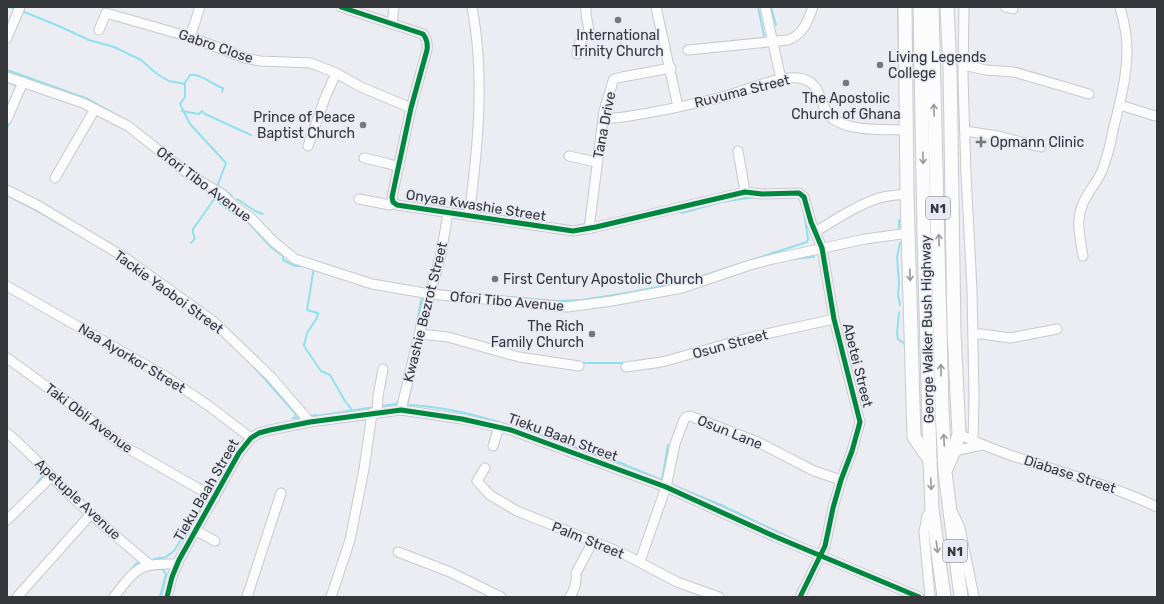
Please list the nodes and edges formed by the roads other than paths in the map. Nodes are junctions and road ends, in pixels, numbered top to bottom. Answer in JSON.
{"nodes":[{"id":1,"x":20,"y":7,"type":"edge"},
{"id":2,"x":200,"y":7,"type":"edge"},
{"id":3,"x":341,"y":7,"type":"edge"},
{"id":4,"x":394,"y":7,"type":"edge"},
{"id":5,"x":472,"y":7,"type":"edge"},
{"id":6,"x":586,"y":7,"type":"edge"},
{"id":7,"x":656,"y":7,"type":"edge"},
{"id":8,"x":766,"y":7,"type":"edge"},
{"id":9,"x":813,"y":7,"type":"edge"},
{"id":10,"x":905,"y":7,"type":"edge"},
{"id":11,"x":920,"y":7,"type":"edge"},
{"id":12,"x":932,"y":7,"type":"edge"},
{"id":13,"x":947,"y":7,"type":"edge"},
{"id":14,"x":964,"y":7,"type":"edge"},
{"id":15,"x":1120,"y":7,"type":"edge"},
{"id":16,"x":392,"y":24,"type":"junction"},
{"id":17,"x":99,"y":30,"type":"dead end"},
{"id":18,"x":190,"y":37,"type":"junction"},
{"id":19,"x":7,"y":38,"type":"edge"},
{"id":20,"x":773,"y":42,"type":"junction"},
{"id":21,"x":688,"y":50,"type":"dead end"},
{"id":22,"x":577,"y":54,"type":"dead end"},
{"id":23,"x":963,"y":66,"type":"junction"},
{"id":24,"x":671,"y":68,"type":"junction"},
{"id":25,"x":336,"y":73,"type":"junction"},
{"id":26,"x":7,"y":77,"type":"edge"},
{"id":27,"x":781,"y":79,"type":"junction"},
{"id":28,"x":23,"y":82,"type":"junction"},
{"id":29,"x":1089,"y":94,"type":"dead end"},
{"id":30,"x":1120,"y":105,"type":"junction"},
{"id":31,"x":678,"y":107,"type":"junction"},
{"id":32,"x":411,"y":108,"type":"junction"},
{"id":33,"x":95,"y":109,"type":"junction"},
{"id":34,"x":1157,"y":116,"type":"edge"},
{"id":35,"x":7,"y":119,"type":"edge"},
{"id":36,"x":603,"y":119,"type":"junction"},
{"id":37,"x":907,"y":130,"type":"junction"},
{"id":38,"x":965,"y":131,"type":"junction"},
{"id":39,"x":308,"y":146,"type":"dead end"},
{"id":40,"x":1041,"y":147,"type":"dead end"},
{"id":41,"x":738,"y":151,"type":"dead end"},
{"id":42,"x":569,"y":156,"type":"dead end"},
{"id":43,"x":364,"y":158,"type":"dead end"},
{"id":44,"x":596,"y":162,"type":"junction"},
{"id":45,"x":399,"y":167,"type":"junction"},
{"id":46,"x":55,"y":178,"type":"dead end"},
{"id":47,"x":7,"y":190,"type":"edge"},
{"id":48,"x":745,"y":192,"type":"junction"},
{"id":49,"x":907,"y":194,"type":"junction"},
{"id":50,"x":359,"y":199,"type":"dead end"},
{"id":51,"x":393,"y":202,"type":"junction"},
{"id":52,"x":806,"y":203,"type":"joint"},
{"id":53,"x":448,"y":214,"type":"junction"},
{"id":54,"x":469,"y":216,"type":"junction"},
{"id":55,"x":589,"y":229,"type":"junction"},
{"id":56,"x":816,"y":232,"type":"junction"},
{"id":57,"x":908,"y":233,"type":"junction"},
{"id":58,"x":822,"y":248,"type":"junction"},
{"id":59,"x":1083,"y":256,"type":"dead end"},
{"id":60,"x":7,"y":286,"type":"edge"},
{"id":61,"x":430,"y":294,"type":"junction"},
{"id":62,"x":834,"y":318,"type":"junction"},
{"id":63,"x":1057,"y":329,"type":"dead end"},
{"id":64,"x":419,"y":334,"type":"junction"},
{"id":65,"x":973,"y":334,"type":"junction"},
{"id":66,"x":7,"y":358,"type":"edge"},
{"id":67,"x":579,"y":366,"type":"dead end"},
{"id":68,"x":626,"y":367,"type":"dead end"},
{"id":69,"x":383,"y":369,"type":"dead end"},
{"id":70,"x":928,"y":398,"type":"junction"},
{"id":71,"x":942,"y":409,"type":"junction"},
{"id":72,"x":401,"y":410,"type":"junction"},
{"id":73,"x":374,"y":413,"type":"junction"},
{"id":74,"x":310,"y":422,"type":"junction"},
{"id":75,"x":499,"y":427,"type":"junction"},
{"id":76,"x":7,"y":432,"type":"edge"},
{"id":77,"x":959,"y":434,"type":"junction"},
{"id":78,"x":914,"y":437,"type":"junction"},
{"id":79,"x":251,"y":438,"type":"junction"},
{"id":80,"x":973,"y":440,"type":"junction"},
{"id":81,"x":982,"y":445,"type":"junction"},
{"id":82,"x":493,"y":446,"type":"dead end"},
{"id":83,"x":954,"y":451,"type":"junction"},
{"id":84,"x":930,"y":460,"type":"junction"},
{"id":85,"x":485,"y":468,"type":"dead end"},
{"id":86,"x":945,"y":472,"type":"junction"},
{"id":87,"x":52,"y":476,"type":"junction"},
{"id":88,"x":841,"y":480,"type":"junction"},
{"id":89,"x":666,"y":487,"type":"junction"},
{"id":90,"x":281,"y":494,"type":"dead end"},
{"id":91,"x":215,"y":498,"type":"junction"},
{"id":92,"x":949,"y":505,"type":"junction"},
{"id":93,"x":1157,"y":507,"type":"edge"},
{"id":94,"x":932,"y":508,"type":"junction"},
{"id":95,"x":91,"y":514,"type":"junction"},
{"id":96,"x":7,"y":520,"type":"edge"},
{"id":97,"x":196,"y":530,"type":"junction"},
{"id":98,"x":216,"y":541,"type":"dead end"},
{"id":99,"x":593,"y":541,"type":"junction"},
{"id":100,"x":398,"y":552,"type":"dead end"},
{"id":101,"x":820,"y":556,"type":"junction"},
{"id":102,"x":640,"y":561,"type":"junction"},
{"id":103,"x":178,"y":564,"type":"junction"},
{"id":104,"x":150,"y":565,"type":"junction"},
{"id":105,"x":928,"y":583,"type":"junction"},
{"id":106,"x":331,"y":595,"type":"edge"},
{"id":107,"x":917,"y":595,"type":"edge"},
{"id":108,"x":17,"y":597,"type":"edge"},
{"id":109,"x":114,"y":597,"type":"edge"},
{"id":110,"x":167,"y":597,"type":"edge"},
{"id":111,"x":247,"y":597,"type":"edge"},
{"id":112,"x":341,"y":597,"type":"edge"},
{"id":113,"x":501,"y":597,"type":"edge"},
{"id":114,"x":570,"y":597,"type":"edge"},
{"id":115,"x":719,"y":597,"type":"edge"},
{"id":116,"x":800,"y":597,"type":"edge"},
{"id":117,"x":930,"y":597,"type":"edge"},
{"id":118,"x":944,"y":597,"type":"edge"},
{"id":119,"x":961,"y":597,"type":"edge"},
{"id":120,"x":974,"y":597,"type":"edge"}],
"edges":[{"from":1,"to":19,"type":"street"},
{"from":2,"to":18,"type":"street"},
{"from":3,"to":16,"type":"street","name":"Onyaa Kwashie Street"},
{"from":4,"to":16,"type":"street"},
{"from":5,"to":54,"type":"street"},
{"from":6,"to":22,"type":"street"},
{"from":7,"to":24,"type":"street"},
{"from":8,"to":20,"type":"street"},
{"from":9,"to":20,"type":"street"},
{"from":10,"to":37,"type":"highway"},
{"from":11,"to":70,"type":"highway","name":"George Walker Bush Highway","number":"N1","one_way":true},
{"from":71,"to":12,"type":"highway","name":"George Walker Bush Highway","number":"N1","one_way":true},
{"from":13,"to":77,"type":"highway"},
{"from":14,"to":23,"type":"street"},
{"from":15,"to":30,"type":"street"},
{"from":16,"to":32,"type":"street","name":"Onyaa Kwashie Street"},
{"from":17,"to":18,"type":"street","name":"Gabro Close"},
{"from":18,"to":25,"type":"street","name":"Gabro Close"},
{"from":20,"to":21,"type":"street"},
{"from":20,"to":27,"type":"street"},
{"from":23,"to":29,"type":"street"},
{"from":23,"to":38,"type":"street"},
{"from":24,"to":31,"type":"street"},
{"from":24,"to":36,"type":"street","name":"Tana Drive"},
{"from":25,"to":32,"type":"street","name":"Gabro Close"},
{"from":25,"to":39,"type":"street"},
{"from":26,"to":28,"type":"street","name":"Ofori Tibo Avenue"},
{"from":27,"to":31,"type":"street","name":"Ruvuma Street"},
{"from":27,"to":37,"type":"street","name":"Ruvuma Street"},
{"from":28,"to":33,"type":"street","name":"Ofori Tibo Avenue"},
{"from":28,"to":35,"type":"street"},
{"from":30,"to":34,"type":"street"},
{"from":30,"to":59,"type":"street"},
{"from":31,"to":36,"type":"street","name":"Ruvuma Street"},
{"from":32,"to":45,"type":"street","name":"Onyaa Kwashie Street"},
{"from":33,"to":46,"type":"street"},
{"from":33,"to":61,"type":"street","name":"Ofori Tibo Avenue"},
{"from":36,"to":44,"type":"street","name":"Tana Drive"},
{"from":37,"to":49,"type":"highway"},
{"from":38,"to":40,"type":"street"},
{"from":38,"to":65,"type":"street"},
{"from":41,"to":48,"type":"street"},
{"from":42,"to":44,"type":"street"},
{"from":43,"to":45,"type":"street"},
{"from":44,"to":55,"type":"street","name":"Tana Drive"},
{"from":45,"to":51,"type":"street","name":"Onyaa Kwashie Street"},
{"from":47,"to":74,"type":"street","name":"Tackie Yaoboi Street"},
{"from":48,"to":52,"type":"street","name":"Onyaa Kwashie Street"},
{"from":48,"to":55,"type":"street","name":"Onyaa Kwashie Street"},
{"from":49,"to":56,"type":"street"},
{"from":49,"to":57,"type":"highway"},
{"from":50,"to":51,"type":"street"},
{"from":51,"to":53,"type":"street","name":"Onyaa Kwashie Street"},
{"from":52,"to":56,"type":"street","name":"Abetei Street"},
{"from":53,"to":54,"type":"street","name":"Onyaa Kwashie Street"},
{"from":53,"to":61,"type":"street","name":"Kwashie Bezrot Street"},
{"from":54,"to":55,"type":"street","name":"Onyaa Kwashie Street"},
{"from":56,"to":58,"type":"street","name":"Abetei Street"},
{"from":57,"to":58,"type":"street"},
{"from":57,"to":78,"type":"highway","one_way":true},
{"from":58,"to":61,"type":"street","name":"Ofori Tibo Avenue"},
{"from":58,"to":62,"type":"street","name":"Abetei Street"},
{"from":60,"to":79,"type":"street","name":"Naa Ayorkor Street"},
{"from":61,"to":64,"type":"street","name":"Kwashie Bezrot Street"},
{"from":62,"to":68,"type":"street","name":"Osun Street"},
{"from":62,"to":88,"type":"street","name":"Abetei Street"},
{"from":63,"to":65,"type":"street"},
{"from":64,"to":67,"type":"street"},
{"from":64,"to":72,"type":"street","name":"Kwashie Bezrot Street"},
{"from":65,"to":80,"type":"street"},
{"from":66,"to":91,"type":"street","name":"Taki Obli Avenue"},
{"from":69,"to":73,"type":"street"},
{"from":70,"to":78,"type":"highway"},
{"from":70,"to":84,"type":"highway","name":"George Walker Bush Highway","number":"N1"},
{"from":71,"to":77,"type":"highway"},
{"from":86,"to":71,"type":"highway","name":"George Walker Bush Highway","number":"N1","one_way":true},
{"from":72,"to":73,"type":"street","name":"Tieku Baah Street"},
{"from":72,"to":75,"type":"street","name":"Tieku Baah Street"},
{"from":73,"to":74,"type":"street","name":"Tieku Baah Street"},
{"from":73,"to":106,"type":"street"},
{"from":74,"to":79,"type":"street","name":"Tieku Baah Street"},
{"from":75,"to":82,"type":"street"},
{"from":75,"to":89,"type":"street","name":"Tieku Baah Street"},
{"from":76,"to":87,"type":"street","name":"Apetuple Avenue"},
{"from":77,"to":80,"type":"street","name":"Diabase Street"},
{"from":77,"to":83,"type":"highway"},
{"from":78,"to":84,"type":"highway"},
{"from":79,"to":91,"type":"street","name":"Tieku Baah Street"},
{"from":80,"to":81,"type":"street","name":"Diabase Street"},
{"from":81,"to":83,"type":"street"},
{"from":81,"to":93,"type":"street","name":"Diabase Street"},
{"from":83,"to":86,"type":"highway"},
{"from":84,"to":94,"type":"highway","name":"George Walker Bush Highway","number":"N1","one_way":true},
{"from":85,"to":99,"type":"street","name":"Palm Street"},
{"from":86,"to":92,"type":"highway","name":"George Walker Bush Highway","number":"N1"},
{"from":87,"to":95,"type":"street","name":"Apetuple Avenue"},
{"from":87,"to":96,"type":"street"},
{"from":88,"to":89,"type":"street","name":"Osun Lane"},
{"from":88,"to":101,"type":"street","name":"Abetei Street"},
{"from":89,"to":101,"type":"street","name":"Tieku Baah Street"},
{"from":89,"to":102,"type":"street"},
{"from":90,"to":111,"type":"street"},
{"from":91,"to":97,"type":"street","name":"Tieku Baah Street"},
{"from":92,"to":119,"type":"highway","name":"George Walker Bush Highway","number":"N1"},
{"from":92,"to":120,"type":"street","name":"George Walker Bush Highway"},
{"from":94,"to":105,"type":"street","name":"George Walker Bush Highway"},
{"from":94,"to":118,"type":"highway","name":"George Walker Bush Highway","number":"N1","one_way":true},
{"from":95,"to":104,"type":"street","name":"Apetuple Avenue"},
{"from":95,"to":108,"type":"street"},
{"from":97,"to":98,"type":"street"},
{"from":97,"to":103,"type":"street","name":"Tieku Baah Street"},
{"from":99,"to":102,"type":"street","name":"Palm Street"},
{"from":99,"to":114,"type":"street"},
{"from":100,"to":113,"type":"street"},
{"from":101,"to":107,"type":"street","name":"Tieku Baah Street"},
{"from":101,"to":116,"type":"street","name":"Abetei Street"},
{"from":102,"to":115,"type":"street","name":"Palm Street"},
{"from":103,"to":104,"type":"street"},
{"from":103,"to":110,"type":"street","name":"Tieku Baah Street"},
{"from":104,"to":109,"type":"street"},
{"from":105,"to":107,"type":"street","name":"Tieku Baah Street"},
{"from":105,"to":117,"type":"street","name":"George Walker Bush Highway"},
{"from":106,"to":112,"type":"street"}]}
